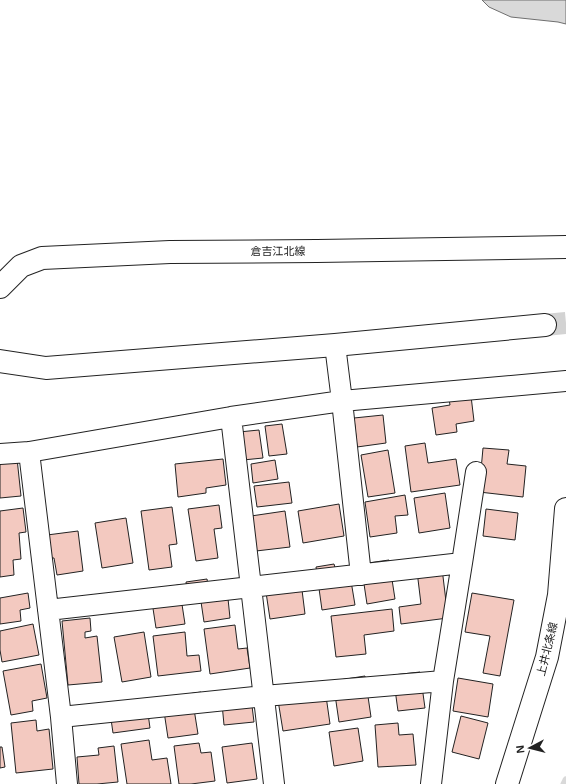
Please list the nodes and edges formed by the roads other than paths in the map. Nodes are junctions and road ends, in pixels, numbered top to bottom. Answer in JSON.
{"nodes":[{"id":1,"x":566,"y":247,"type":"edge"},
{"id":2,"x":0,"y":287,"type":"edge"},
{"id":3,"x":545,"y":325,"type":"tunnel mouth"},
{"id":4,"x":335,"y":345,"type":"junction"},
{"id":5,"x":0,"y":362,"type":"edge"},
{"id":6,"x":566,"y":380,"type":"edge"},
{"id":7,"x":342,"y":401,"type":"junction"},
{"id":8,"x":231,"y":417,"type":"junction"},
{"id":9,"x":29,"y":452,"type":"junction"},
{"id":10,"x":0,"y":454,"type":"edge"},
{"id":11,"x":476,"y":472,"type":"dead end"},
{"id":12,"x":566,"y":509,"type":"edge"},
{"id":13,"x":462,"y":563,"type":"junction"},
{"id":14,"x":362,"y":574,"type":"junction"},
{"id":15,"x":251,"y":586,"type":"junction"},
{"id":16,"x":48,"y":610,"type":"junction"},
{"id":17,"x":443,"y":681,"type":"junction"},
{"id":18,"x":264,"y":696,"type":"junction"},
{"id":19,"x":61,"y":717,"type":"junction"},
{"id":20,"x":67,"y":784,"type":"edge"},
{"id":21,"x":274,"y":784,"type":"edge"},
{"id":22,"x":430,"y":784,"type":"edge"},
{"id":23,"x":507,"y":784,"type":"edge"}],
"edges":[{"from":1,"to":2,"type":"main road","name":"倉吉江北線"},
{"from":3,"to":4,"type":"main road"},
{"from":4,"to":5,"type":"main road"},
{"from":4,"to":7,"type":"street"},
{"from":6,"to":7,"type":"street"},
{"from":7,"to":8,"type":"street"},
{"from":7,"to":14,"type":"street"},
{"from":8,"to":9,"type":"street"},
{"from":8,"to":15,"type":"street"},
{"from":9,"to":10,"type":"street"},
{"from":9,"to":16,"type":"street"},
{"from":11,"to":13,"type":"street"},
{"from":12,"to":23,"type":"main road","name":"上井北条線"},
{"from":13,"to":14,"type":"street"},
{"from":13,"to":17,"type":"street"},
{"from":14,"to":15,"type":"street"},
{"from":15,"to":16,"type":"street"},
{"from":15,"to":18,"type":"street"},
{"from":16,"to":19,"type":"street"},
{"from":17,"to":18,"type":"street"},
{"from":17,"to":22,"type":"street"},
{"from":18,"to":19,"type":"street"},
{"from":18,"to":21,"type":"street"},
{"from":19,"to":20,"type":"street"}]}
